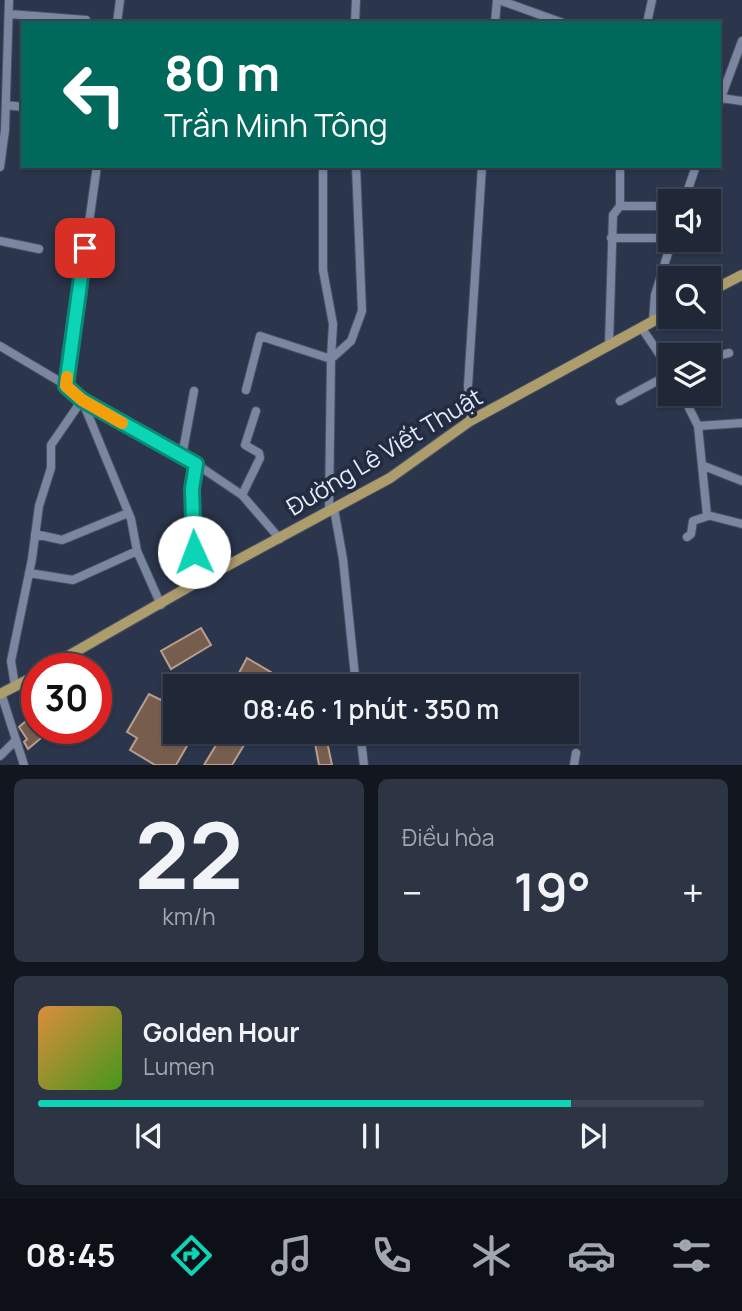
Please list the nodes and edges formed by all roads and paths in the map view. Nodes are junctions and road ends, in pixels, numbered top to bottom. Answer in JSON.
{"nodes":[{"id":1,"x":9,"y":0,"type":"edge"},
{"id":2,"x":120,"y":0,"type":"edge"},
{"id":3,"x":356,"y":0,"type":"edge"},
{"id":4,"x":498,"y":0,"type":"edge"},
{"id":5,"x":652,"y":0,"type":"edge"},
{"id":6,"x":9,"y":14,"type":"junction"},
{"id":7,"x":86,"y":20,"type":"dead end"},
{"id":8,"x":117,"y":21,"type":"edge"},
{"id":9,"x":355,"y":21,"type":"edge"},
{"id":10,"x":495,"y":21,"type":"edge"},
{"id":11,"x":557,"y":21,"type":"edge"},
{"id":12,"x":647,"y":21,"type":"edge"},
{"id":13,"x":742,"y":42,"type":"edge"},
{"id":14,"x":721,"y":98,"type":"edge"},
{"id":15,"x":721,"y":101,"type":"edge"},
{"id":16,"x":742,"y":102,"type":"edge"},
{"id":17,"x":6,"y":105,"type":"junction"},
{"id":18,"x":21,"y":107,"type":"edge"},
{"id":19,"x":0,"y":167,"type":"edge"},
{"id":20,"x":97,"y":168,"type":"edge"},
{"id":21,"x":323,"y":168,"type":"edge"},
{"id":22,"x":356,"y":168,"type":"edge"},
{"id":23,"x":482,"y":168,"type":"edge"},
{"id":24,"x":620,"y":168,"type":"edge"},
{"id":25,"x":695,"y":168,"type":"edge"},
{"id":26,"x":688,"y":189,"type":"edge"},
{"id":27,"x":620,"y":206,"type":"junction"},
{"id":28,"x":658,"y":206,"type":"edge"},
{"id":29,"x":611,"y":238,"type":"junction"},
{"id":30,"x":658,"y":239,"type":"edge"},
{"id":31,"x":0,"y":241,"type":"edge"},
{"id":32,"x":39,"y":249,"type":"dead end"},
{"id":33,"x":667,"y":252,"type":"edge"},
{"id":34,"x":742,"y":275,"type":"edge"},
{"id":35,"x":721,"y":286,"type":"edge"},
{"id":36,"x":658,"y":318,"type":"edge"},
{"id":37,"x":653,"y":321,"type":"junction"},
{"id":38,"x":641,"y":327,"type":"junction"},
{"id":39,"x":609,"y":344,"type":"junction"},
{"id":40,"x":0,"y":346,"type":"edge"},
{"id":41,"x":658,"y":353,"type":"edge"},
{"id":42,"x":729,"y":353,"type":"dead end"},
{"id":43,"x":721,"y":355,"type":"edge"},
{"id":44,"x":331,"y":359,"type":"junction"},
{"id":45,"x":658,"y":379,"type":"edge"},
{"id":46,"x":66,"y":386,"type":"junction"},
{"id":47,"x":246,"y":390,"type":"dead end"},
{"id":48,"x":194,"y":391,"type":"dead end"},
{"id":49,"x":82,"y":400,"type":"junction"},
{"id":50,"x":620,"y":401,"type":"dead end"},
{"id":51,"x":688,"y":406,"type":"edge"},
{"id":52,"x":256,"y":411,"type":"dead end"},
{"id":53,"x":470,"y":421,"type":"junction"},
{"id":54,"x":742,"y":423,"type":"edge"},
{"id":55,"x":698,"y":426,"type":"junction"},
{"id":56,"x":182,"y":456,"type":"junction"},
{"id":57,"x":196,"y":464,"type":"junction"},
{"id":58,"x":704,"y":466,"type":"junction"},
{"id":59,"x":742,"y":481,"type":"edge"},
{"id":60,"x":242,"y":495,"type":"junction"},
{"id":61,"x":331,"y":510,"type":"junction"},
{"id":62,"x":128,"y":513,"type":"junction"},
{"id":63,"x":708,"y":516,"type":"junction"},
{"id":64,"x":742,"y":524,"type":"edge"},
{"id":65,"x":35,"y":534,"type":"junction"},
{"id":66,"x":687,"y":537,"type":"dead end"},
{"id":67,"x":280,"y":539,"type":"junction"},
{"id":68,"x":136,"y":551,"type":"junction"},
{"id":69,"x":29,"y":573,"type":"junction"},
{"id":70,"x":199,"y":581,"type":"junction"},
{"id":71,"x":161,"y":605,"type":"junction"},
{"id":72,"x":74,"y":653,"type":"edge"},
{"id":73,"x":355,"y":674,"type":"edge"},
{"id":74,"x":21,"y":683,"type":"edge"},
{"id":75,"x":15,"y":686,"type":"junction"},
{"id":76,"x":1,"y":693,"type":"edge"},
{"id":77,"x":16,"y":740,"type":"junction"},
{"id":78,"x":361,"y":744,"type":"edge"},
{"id":79,"x":576,"y":753,"type":"dead end"},
{"id":80,"x":0,"y":756,"type":"edge"},
{"id":81,"x":24,"y":765,"type":"edge"},
{"id":82,"x":363,"y":765,"type":"edge"},
{"id":83,"x":574,"y":765,"type":"edge"}],
"edges":[{"from":1,"to":6,"type":"street"},
{"from":2,"to":8,"type":"street"},
{"from":3,"to":9,"type":"street"},
{"from":4,"to":10,"type":"street"},
{"from":4,"to":11,"type":"street"},
{"from":5,"to":12,"type":"street"},
{"from":6,"to":7,"type":"street"},
{"from":6,"to":17,"type":"street"},
{"from":13,"to":14,"type":"street"},
{"from":15,"to":16,"type":"street"},
{"from":17,"to":18,"type":"street"},
{"from":17,"to":19,"type":"street"},
{"from":20,"to":46,"type":"street"},
{"from":21,"to":44,"type":"street"},
{"from":22,"to":44,"type":"street"},
{"from":23,"to":53,"type":"street"},
{"from":24,"to":27,"type":"street"},
{"from":25,"to":26,"type":"street"},
{"from":27,"to":28,"type":"street"},
{"from":27,"to":29,"type":"street"},
{"from":29,"to":30,"type":"street"},
{"from":29,"to":39,"type":"street"},
{"from":31,"to":32,"type":"street"},
{"from":33,"to":37,"type":"street"},
{"from":34,"to":35,"type":"main road"},
{"from":36,"to":37,"type":"main road","name":"Đường Lê Viết Thuật"},
{"from":37,"to":38,"type":"main road","name":"Đường Lê Viết Thuật"},
{"from":38,"to":39,"type":"main road","name":"Đường Lê Viết Thuật"},
{"from":38,"to":41,"type":"street"},
{"from":39,"to":53,"type":"main road","name":"Đường Lê Viết Thuật"},
{"from":40,"to":46,"type":"street"},
{"from":42,"to":43,"type":"street"},
{"from":44,"to":47,"type":"street"},
{"from":44,"to":61,"type":"street"},
{"from":45,"to":50,"type":"street"},
{"from":46,"to":49,"type":"street"},
{"from":48,"to":56,"type":"street"},
{"from":49,"to":56,"type":"street"},
{"from":49,"to":62,"type":"street"},
{"from":49,"to":65,"type":"street"},
{"from":51,"to":55,"type":"street"},
{"from":52,"to":60,"type":"street"},
{"from":53,"to":61,"type":"main road","name":"Đường Lê Viết Thuật"},
{"from":54,"to":55,"type":"street"},
{"from":55,"to":58,"type":"street"},
{"from":56,"to":57,"type":"street"},
{"from":57,"to":60,"type":"street"},
{"from":57,"to":70,"type":"street"},
{"from":58,"to":59,"type":"street"},
{"from":58,"to":63,"type":"street"},
{"from":60,"to":67,"type":"street"},
{"from":61,"to":67,"type":"main road","name":"Đường Lê Viết Thuật"},
{"from":61,"to":73,"type":"street"},
{"from":62,"to":65,"type":"street"},
{"from":62,"to":68,"type":"street"},
{"from":63,"to":64,"type":"street"},
{"from":63,"to":66,"type":"street"},
{"from":65,"to":69,"type":"street"},
{"from":67,"to":70,"type":"main road","name":"Đường Lê Viết Thuật"},
{"from":68,"to":69,"type":"street"},
{"from":68,"to":71,"type":"street"},
{"from":69,"to":75,"type":"street"},
{"from":70,"to":71,"type":"main road","name":"Đường Lê Viết Thuật"},
{"from":71,"to":72,"type":"main road","name":"Đường Lê Viết Thuật"},
{"from":74,"to":75,"type":"main road"},
{"from":75,"to":76,"type":"main road"},
{"from":76,"to":77,"type":"street"},
{"from":77,"to":80,"type":"street"},
{"from":77,"to":81,"type":"street"},
{"from":78,"to":82,"type":"street"},
{"from":79,"to":83,"type":"street"}]}
